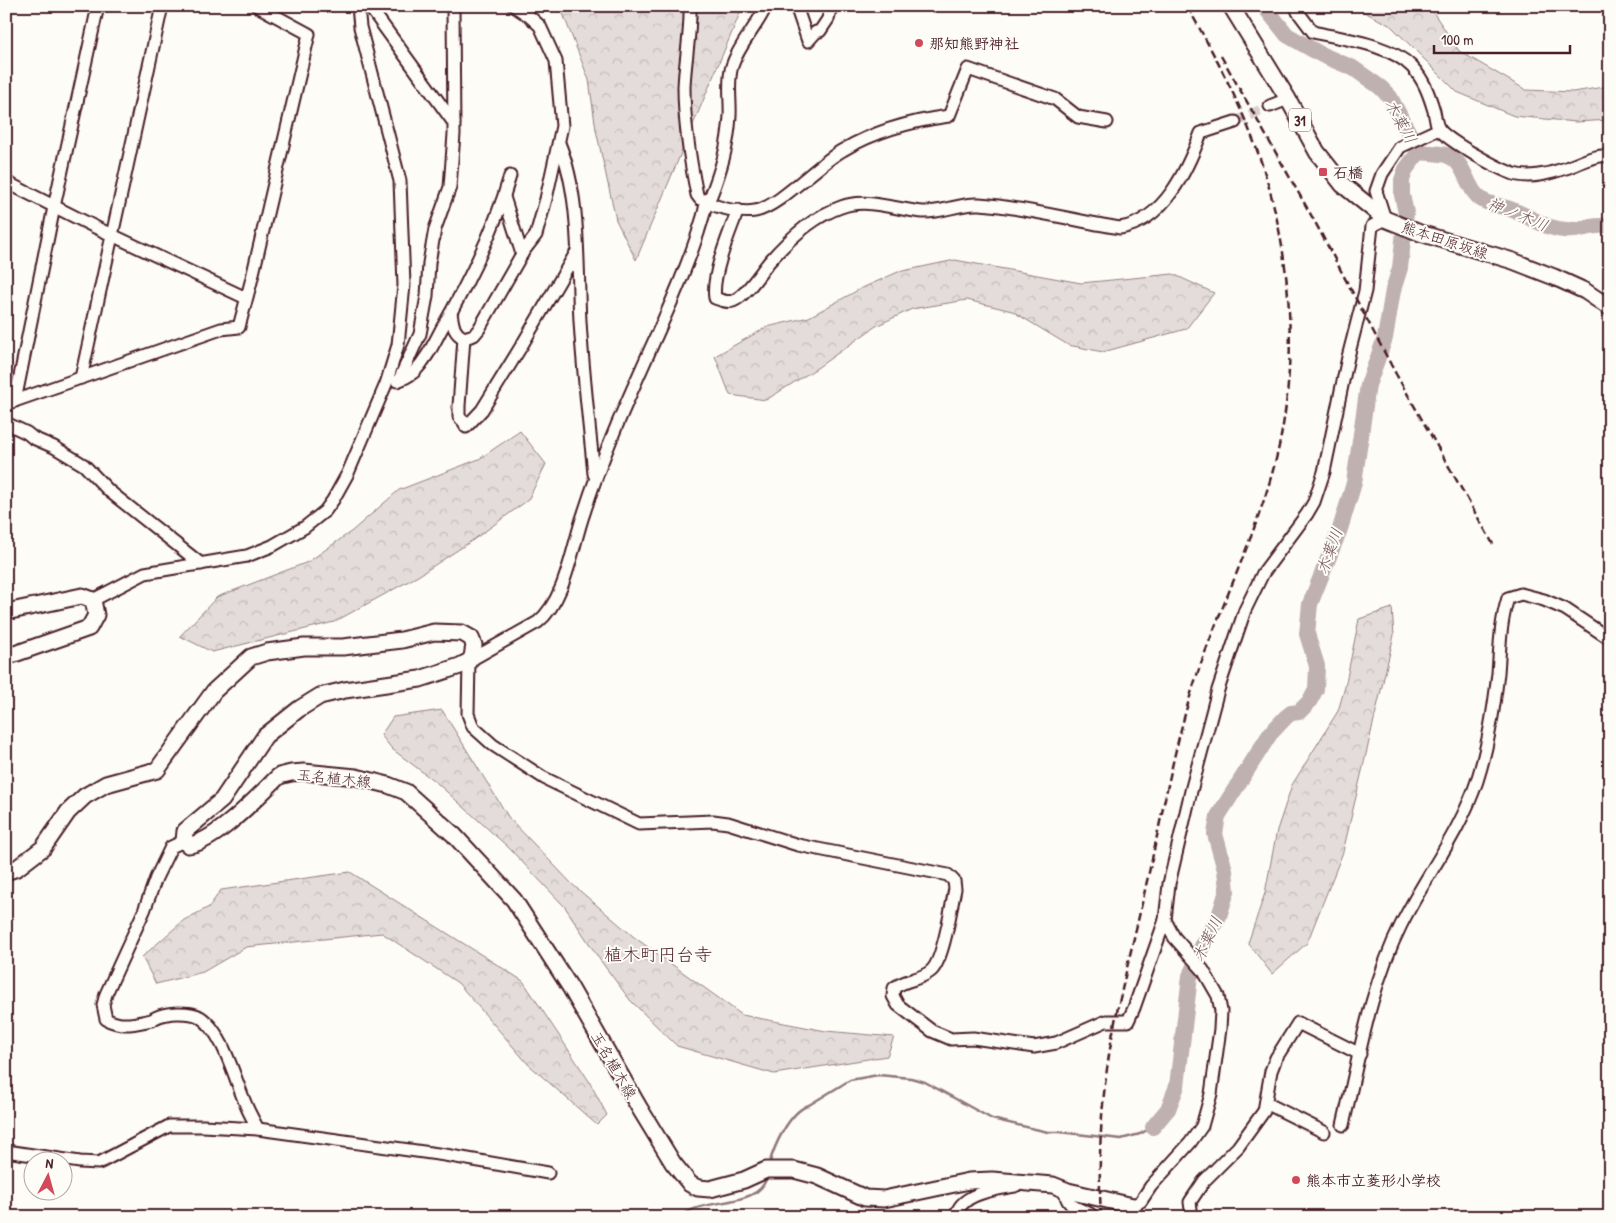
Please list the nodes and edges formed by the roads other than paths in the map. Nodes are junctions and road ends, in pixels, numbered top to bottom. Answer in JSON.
{"nodes":[{"id":1,"x":98,"y":6,"type":"edge"},
{"id":2,"x":162,"y":6,"type":"edge"},
{"id":3,"x":257,"y":6,"type":"edge"},
{"id":4,"x":358,"y":6,"type":"edge"},
{"id":5,"x":369,"y":6,"type":"edge"},
{"id":6,"x":453,"y":6,"type":"edge"},
{"id":7,"x":514,"y":6,"type":"edge"},
{"id":8,"x":690,"y":6,"type":"edge"},
{"id":9,"x":766,"y":6,"type":"edge"},
{"id":10,"x":796,"y":6,"type":"edge"},
{"id":11,"x":831,"y":6,"type":"edge"},
{"id":12,"x":1231,"y":6,"type":"edge"},
{"id":13,"x":1296,"y":6,"type":"edge"},
{"id":14,"x":1288,"y":99,"type":"junction"},
{"id":15,"x":1270,"y":106,"type":"tunnel mouth"},
{"id":16,"x":1107,"y":122,"type":"dead end"},
{"id":17,"x":1235,"y":122,"type":"tunnel mouth"},
{"id":18,"x":454,"y":123,"type":"junction"},
{"id":19,"x":1439,"y":129,"type":"junction"},
{"id":20,"x":559,"y":143,"type":"junction"},
{"id":21,"x":1610,"y":156,"type":"edge"},
{"id":22,"x":510,"y":176,"type":"dead end"},
{"id":23,"x":6,"y":182,"type":"edge"},
{"id":24,"x":504,"y":197,"type":"junction"},
{"id":25,"x":706,"y":200,"type":"junction"},
{"id":26,"x":54,"y":207,"type":"junction"},
{"id":27,"x":738,"y":210,"type":"junction"},
{"id":28,"x":1390,"y":221,"type":"junction"},
{"id":29,"x":111,"y":234,"type":"junction"},
{"id":30,"x":577,"y":251,"type":"junction"},
{"id":31,"x":522,"y":254,"type":"junction"},
{"id":32,"x":246,"y":298,"type":"junction"},
{"id":33,"x":1610,"y":308,"type":"edge"},
{"id":34,"x":451,"y":313,"type":"junction"},
{"id":35,"x":464,"y":338,"type":"junction"},
{"id":36,"x":81,"y":378,"type":"junction"},
{"id":37,"x":399,"y":380,"type":"junction"},
{"id":38,"x":386,"y":384,"type":"junction"},
{"id":39,"x":11,"y":403,"type":"edge"},
{"id":40,"x":6,"y":423,"type":"edge"},
{"id":41,"x":595,"y":478,"type":"junction"},
{"id":42,"x":201,"y":564,"type":"junction"},
{"id":43,"x":93,"y":600,"type":"junction"},
{"id":44,"x":6,"y":612,"type":"edge"},
{"id":45,"x":1610,"y":639,"type":"edge"},
{"id":46,"x":6,"y":657,"type":"edge"},
{"id":47,"x":469,"y":661,"type":"junction"},
{"id":48,"x":184,"y":841,"type":"junction"},
{"id":49,"x":6,"y":872,"type":"edge"},
{"id":50,"x":1165,"y":920,"type":"junction"},
{"id":51,"x":1360,"y":1054,"type":"junction"},
{"id":52,"x":1266,"y":1103,"type":"junction"},
{"id":53,"x":1343,"y":1125,"type":"dead end"},
{"id":54,"x":258,"y":1129,"type":"junction"},
{"id":55,"x":1324,"y":1132,"type":"dead end"},
{"id":56,"x":6,"y":1151,"type":"edge"},
{"id":57,"x":548,"y":1173,"type":"dead end"},
{"id":58,"x":1034,"y":1183,"type":"junction"},
{"id":59,"x":1066,"y":1190,"type":"junction"},
{"id":60,"x":1133,"y":1211,"type":"edge"},
{"id":61,"x":956,"y":1217,"type":"edge"},
{"id":62,"x":1091,"y":1217,"type":"edge"},
{"id":63,"x":1192,"y":1217,"type":"edge"}],
"edges":[{"from":1,"to":26,"type":"street"},
{"from":2,"to":29,"type":"street"},
{"from":3,"to":32,"type":"street"},
{"from":4,"to":38,"type":"street"},
{"from":5,"to":18,"type":"street"},
{"from":6,"to":18,"type":"street"},
{"from":7,"to":20,"type":"street"},
{"from":8,"to":25,"type":"street"},
{"from":9,"to":25,"type":"street"},
{"from":10,"to":11,"type":"street"},
{"from":12,"to":14,"type":"main road","name":"熊本田原坂線","number":"31"},
{"from":13,"to":19,"type":"street"},
{"from":14,"to":15,"type":"street"},
{"from":14,"to":28,"type":"main road","name":"熊本田原坂線","number":"31"},
{"from":16,"to":27,"type":"street"},
{"from":17,"to":27,"type":"street"},
{"from":18,"to":37,"type":"street"},
{"from":19,"to":21,"type":"street"},
{"from":19,"to":28,"type":"street"},
{"from":20,"to":30,"type":"street"},
{"from":20,"to":31,"type":"street"},
{"from":22,"to":24,"type":"street"},
{"from":23,"to":26,"type":"street"},
{"from":24,"to":31,"type":"street"},
{"from":24,"to":34,"type":"street"},
{"from":25,"to":27,"type":"street"},
{"from":25,"to":41,"type":"street"},
{"from":26,"to":29,"type":"street"},
{"from":26,"to":39,"type":"street"},
{"from":28,"to":33,"type":"main road","name":"熊本田原坂線","number":"31"},
{"from":28,"to":50,"type":"street"},
{"from":29,"to":32,"type":"street"},
{"from":29,"to":36,"type":"street"},
{"from":30,"to":35,"type":"street"},
{"from":30,"to":41,"type":"street"},
{"from":31,"to":35,"type":"street"},
{"from":32,"to":36,"type":"street"},
{"from":34,"to":35,"type":"street"},
{"from":34,"to":37,"type":"street"},
{"from":36,"to":39,"type":"street"},
{"from":37,"to":38,"type":"street"},
{"from":38,"to":42,"type":"street"},
{"from":40,"to":42,"type":"street"},
{"from":41,"to":47,"type":"street"},
{"from":42,"to":43,"type":"street"},
{"from":43,"to":44,"type":"main road"},
{"from":43,"to":46,"type":"main road"},
{"from":45,"to":51,"type":"street"},
{"from":47,"to":48,"type":"main road"},
{"from":47,"to":49,"type":"main road"},
{"from":47,"to":50,"type":"street"},
{"from":48,"to":54,"type":"street"},
{"from":48,"to":58,"type":"main road","name":"玉名植木線"},
{"from":50,"to":60,"type":"street"},
{"from":51,"to":52,"type":"street"},
{"from":51,"to":53,"type":"street"},
{"from":52,"to":55,"type":"street"},
{"from":52,"to":63,"type":"street"},
{"from":54,"to":56,"type":"street"},
{"from":54,"to":57,"type":"street"},
{"from":58,"to":59,"type":"main road","name":"玉名植木線"},
{"from":58,"to":61,"type":"street"},
{"from":59,"to":60,"type":"main road","name":"玉名植木線"},
{"from":59,"to":62,"type":"street"}]}
